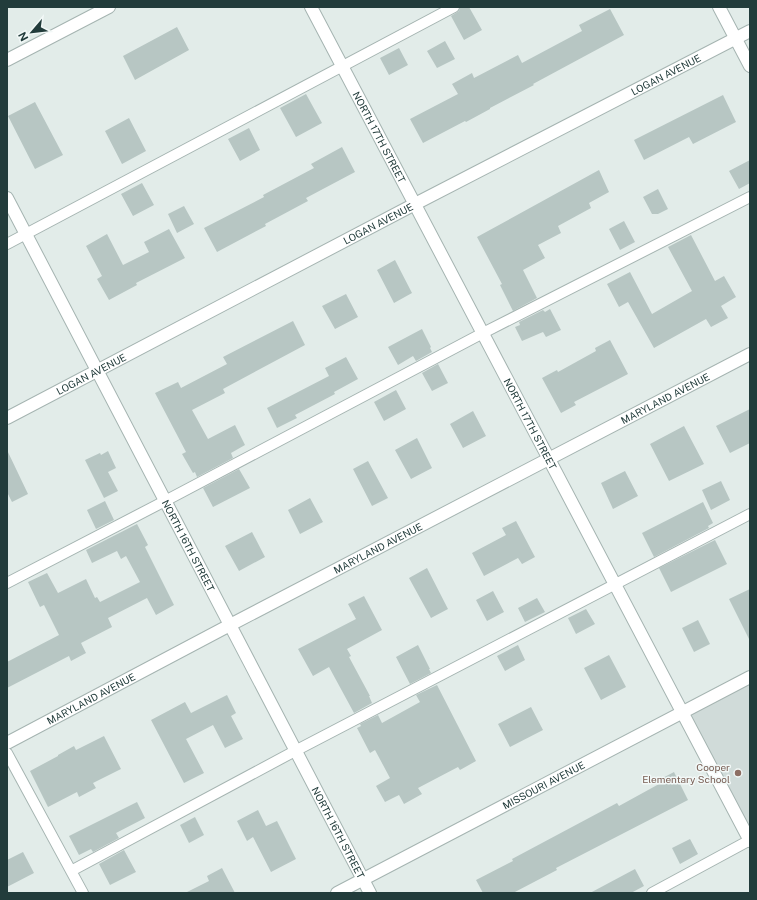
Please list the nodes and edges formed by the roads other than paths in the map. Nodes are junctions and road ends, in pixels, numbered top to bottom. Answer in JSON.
{"nodes":[{"id":1,"x":109,"y":7,"type":"edge"},
{"id":2,"x":311,"y":7,"type":"edge"},
{"id":3,"x":454,"y":7,"type":"edge"},
{"id":4,"x":719,"y":7,"type":"edge"},
{"id":5,"x":750,"y":31,"type":"edge"},
{"id":6,"x":736,"y":39,"type":"junction"},
{"id":7,"x":7,"y":60,"type":"edge"},
{"id":8,"x":342,"y":65,"type":"junction"},
{"id":9,"x":750,"y":66,"type":"edge"},
{"id":10,"x":750,"y":196,"type":"edge"},
{"id":11,"x":7,"y":198,"type":"edge"},
{"id":12,"x":415,"y":204,"type":"junction"},
{"id":13,"x":26,"y":235,"type":"junction"},
{"id":14,"x":7,"y":244,"type":"edge"},
{"id":15,"x":483,"y":333,"type":"junction"},
{"id":16,"x":750,"y":354,"type":"edge"},
{"id":17,"x":97,"y":370,"type":"junction"},
{"id":18,"x":7,"y":418,"type":"edge"},
{"id":19,"x":549,"y":459,"type":"junction"},
{"id":20,"x":165,"y":501,"type":"junction"},
{"id":21,"x":750,"y":514,"type":"edge"},
{"id":22,"x":7,"y":583,"type":"edge"},
{"id":23,"x":615,"y":584,"type":"junction"},
{"id":24,"x":230,"y":625,"type":"junction"},
{"id":25,"x":750,"y":677,"type":"edge"},
{"id":26,"x":682,"y":713,"type":"junction"},
{"id":27,"x":7,"y":743,"type":"edge"},
{"id":28,"x":295,"y":750,"type":"junction"},
{"id":29,"x":7,"y":753,"type":"edge"},
{"id":30,"x":750,"y":841,"type":"edge"},
{"id":31,"x":71,"y":871,"type":"junction"},
{"id":32,"x":363,"y":880,"type":"junction"},
{"id":33,"x":83,"y":893,"type":"edge"},
{"id":34,"x":336,"y":893,"type":"edge"},
{"id":35,"x":370,"y":893,"type":"edge"},
{"id":36,"x":652,"y":893,"type":"edge"}],
"edges":[{"from":1,"to":7,"type":"street"},
{"from":2,"to":8,"type":"street","name":"NORTH 17TH STREET"},
{"from":3,"to":8,"type":"lane"},
{"from":4,"to":6,"type":"street"},
{"from":5,"to":6,"type":"street","name":"LOGAN AVENUE"},
{"from":6,"to":9,"type":"street"},
{"from":6,"to":12,"type":"street","name":"LOGAN AVENUE"},
{"from":8,"to":12,"type":"street","name":"NORTH 17TH STREET"},
{"from":8,"to":13,"type":"lane"},
{"from":10,"to":15,"type":"lane"},
{"from":11,"to":13,"type":"street","name":"NORTH 16TH STREET"},
{"from":12,"to":15,"type":"street","name":"NORTH 17TH STREET"},
{"from":12,"to":17,"type":"street","name":"LOGAN AVENUE"},
{"from":13,"to":14,"type":"lane"},
{"from":13,"to":17,"type":"street","name":"NORTH 16TH STREET"},
{"from":15,"to":19,"type":"street","name":"NORTH 17TH STREET"},
{"from":15,"to":20,"type":"lane"},
{"from":16,"to":19,"type":"street","name":"MARYLAND AVENUE"},
{"from":17,"to":18,"type":"street","name":"LOGAN AVENUE"},
{"from":17,"to":20,"type":"street","name":"NORTH 16TH STREET"},
{"from":19,"to":23,"type":"street","name":"NORTH 17TH STREET"},
{"from":19,"to":24,"type":"street","name":"MARYLAND AVENUE"},
{"from":20,"to":22,"type":"lane"},
{"from":20,"to":24,"type":"street","name":"NORTH 16TH STREET"},
{"from":21,"to":23,"type":"lane"},
{"from":23,"to":26,"type":"street","name":"NORTH 17TH STREET"},
{"from":23,"to":28,"type":"lane"},
{"from":24,"to":27,"type":"street","name":"MARYLAND AVENUE"},
{"from":24,"to":28,"type":"street","name":"NORTH 16TH STREET"},
{"from":25,"to":26,"type":"street","name":"MISSOURI AVENUE"},
{"from":26,"to":30,"type":"street","name":"NORTH 17TH STREET"},
{"from":26,"to":32,"type":"street","name":"MISSOURI AVENUE"},
{"from":28,"to":31,"type":"lane"},
{"from":28,"to":32,"type":"street","name":"NORTH 16TH STREET"},
{"from":29,"to":31,"type":"lane"},
{"from":30,"to":36,"type":"lane"},
{"from":31,"to":33,"type":"lane"},
{"from":32,"to":34,"type":"street","name":"MISSOURI AVENUE"},
{"from":32,"to":35,"type":"street","name":"NORTH 16TH STREET"}]}
